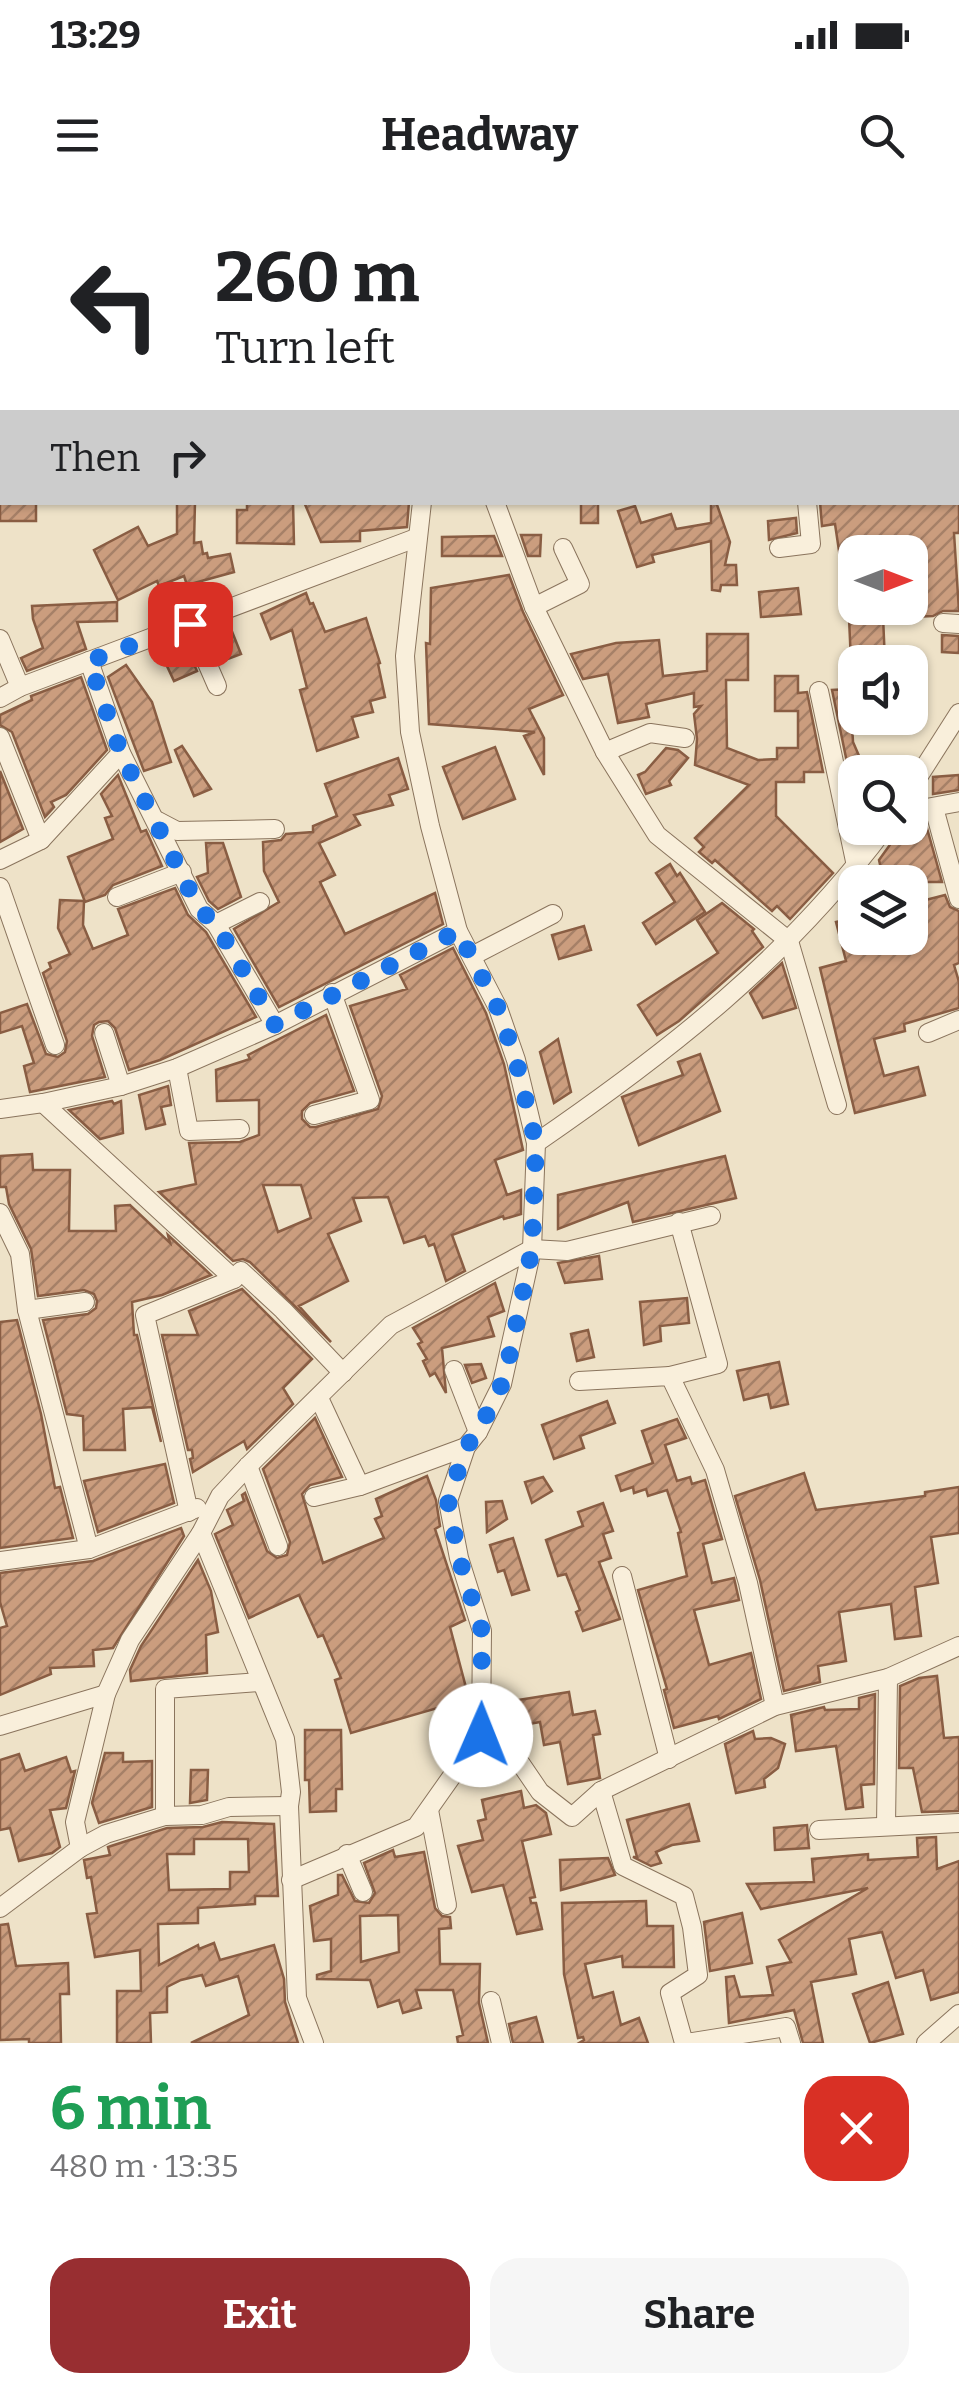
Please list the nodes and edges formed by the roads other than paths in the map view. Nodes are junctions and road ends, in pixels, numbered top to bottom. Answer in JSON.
{"nodes":[{"id":1,"x":422,"y":505,"type":"edge"},
{"id":2,"x":496,"y":505,"type":"edge"},
{"id":3,"x":807,"y":505,"type":"edge"},
{"id":4,"x":416,"y":538,"type":"junction"},
{"id":5,"x":563,"y":548,"type":"dead end"},
{"id":6,"x":779,"y":548,"type":"dead end"},
{"id":7,"x":534,"y":606,"type":"junction"},
{"id":8,"x":190,"y":624,"type":"junction"},
{"id":9,"x":0,"y":639,"type":"edge"},
{"id":10,"x":89,"y":661,"type":"junction"},
{"id":11,"x":20,"y":686,"type":"junction"},
{"id":12,"x":217,"y":686,"type":"dead end"},
{"id":13,"x":820,"y":691,"type":"dead end"},
{"id":14,"x":0,"y":698,"type":"edge"},
{"id":15,"x":957,"y":724,"type":"edge"},
{"id":16,"x":0,"y":737,"type":"edge"},
{"id":17,"x":685,"y":738,"type":"dead end"},
{"id":18,"x":604,"y":752,"type":"junction"},
{"id":19,"x":121,"y":753,"type":"junction"},
{"id":20,"x":928,"y":765,"type":"edge"},
{"id":21,"x":959,"y":802,"type":"edge"},
{"id":22,"x":928,"y":808,"type":"edge"},
{"id":23,"x":934,"y":808,"type":"junction"},
{"id":24,"x":157,"y":820,"type":"junction"},
{"id":25,"x":275,"y":829,"type":"dead end"},
{"id":26,"x":41,"y":840,"type":"junction"},
{"id":27,"x":872,"y":845,"type":"edge"},
{"id":28,"x":0,"y":860,"type":"edge"},
{"id":29,"x":856,"y":865,"type":"edge"},
{"id":30,"x":857,"y":865,"type":"edge"},
{"id":31,"x":182,"y":872,"type":"junction"},
{"id":32,"x":838,"y":886,"type":"edge"},
{"id":33,"x":0,"y":887,"type":"edge"},
{"id":34,"x":117,"y":897,"type":"dead end"},
{"id":35,"x":959,"y":900,"type":"edge"},
{"id":36,"x":260,"y":902,"type":"dead end"},
{"id":37,"x":553,"y":914,"type":"dead end"},
{"id":38,"x":216,"y":924,"type":"junction"},
{"id":39,"x":458,"y":931,"type":"junction"},
{"id":40,"x":789,"y":941,"type":"junction"},
{"id":41,"x":472,"y":956,"type":"junction"},
{"id":42,"x":332,"y":992,"type":"junction"},
{"id":43,"x":959,"y":1020,"type":"edge"},
{"id":44,"x":275,"y":1025,"type":"junction"},
{"id":45,"x":104,"y":1033,"type":"dead end"},
{"id":46,"x":928,"y":1033,"type":"dead end"},
{"id":47,"x":54,"y":1045,"type":"dead end"},
{"id":48,"x":177,"y":1068,"type":"junction"},
{"id":49,"x":121,"y":1086,"type":"junction"},
{"id":50,"x":43,"y":1103,"type":"junction"},
{"id":51,"x":838,"y":1105,"type":"dead end"},
{"id":52,"x":0,"y":1109,"type":"edge"},
{"id":53,"x":314,"y":1115,"type":"dead end"},
{"id":54,"x":240,"y":1129,"type":"dead end"},
{"id":55,"x":536,"y":1143,"type":"junction"},
{"id":56,"x":0,"y":1214,"type":"edge"},
{"id":57,"x":711,"y":1216,"type":"dead end"},
{"id":58,"x":680,"y":1222,"type":"junction"},
{"id":59,"x":532,"y":1249,"type":"junction"},
{"id":60,"x":234,"y":1279,"type":"junction"},
{"id":61,"x":85,"y":1302,"type":"dead end"},
{"id":62,"x":27,"y":1310,"type":"junction"},
{"id":63,"x":454,"y":1370,"type":"dead end"},
{"id":64,"x":343,"y":1374,"type":"junction"},
{"id":65,"x":670,"y":1376,"type":"junction"},
{"id":66,"x":579,"y":1381,"type":"dead end"},
{"id":67,"x":319,"y":1398,"type":"junction"},
{"id":68,"x":472,"y":1440,"type":"junction"},
{"id":69,"x":248,"y":1466,"type":"junction"},
{"id":70,"x":360,"y":1486,"type":"junction"},
{"id":71,"x":220,"y":1496,"type":"junction"},
{"id":72,"x":314,"y":1497,"type":"dead end"},
{"id":73,"x":189,"y":1512,"type":"junction"},
{"id":74,"x":201,"y":1533,"type":"junction"},
{"id":75,"x":278,"y":1546,"type":"dead end"},
{"id":76,"x":89,"y":1548,"type":"junction"},
{"id":77,"x":0,"y":1561,"type":"edge"},
{"id":78,"x":622,"y":1576,"type":"dead end"},
{"id":79,"x":959,"y":1646,"type":"edge"},
{"id":80,"x":888,"y":1678,"type":"junction"},
{"id":81,"x":260,"y":1682,"type":"junction"},
{"id":82,"x":106,"y":1694,"type":"junction"},
{"id":83,"x":775,"y":1706,"type":"junction"},
{"id":84,"x":0,"y":1726,"type":"edge"},
{"id":85,"x":481,"y":1735,"type":"junction"},
{"id":86,"x":669,"y":1759,"type":"junction"},
{"id":87,"x":601,"y":1791,"type":"junction"},
{"id":88,"x":288,"y":1806,"type":"junction"},
{"id":89,"x":429,"y":1810,"type":"junction"},
{"id":90,"x":165,"y":1816,"type":"junction"},
{"id":91,"x":959,"y":1823,"type":"edge"},
{"id":92,"x":886,"y":1826,"type":"junction"},
{"id":93,"x":820,"y":1830,"type":"dead end"},
{"id":94,"x":80,"y":1848,"type":"junction"},
{"id":95,"x":347,"y":1854,"type":"junction"},
{"id":96,"x":291,"y":1880,"type":"junction"},
{"id":97,"x":363,"y":1892,"type":"dead end"},
{"id":98,"x":447,"y":1906,"type":"dead end"},
{"id":99,"x":0,"y":1908,"type":"edge"},
{"id":100,"x":490,"y":2001,"type":"dead end"},
{"id":101,"x":952,"y":2028,"type":"edge"},
{"id":102,"x":314,"y":2043,"type":"edge"},
{"id":103,"x":501,"y":2043,"type":"edge"},
{"id":104,"x":685,"y":2043,"type":"edge"},
{"id":105,"x":791,"y":2043,"type":"edge"},
{"id":106,"x":926,"y":2043,"type":"edge"}],
"edges":[{"from":1,"to":4,"type":"street"},
{"from":2,"to":7,"type":"street"},
{"from":3,"to":6,"type":"street"},
{"from":4,"to":8,"type":"street"},
{"from":4,"to":39,"type":"street"},
{"from":5,"to":7,"type":"street"},
{"from":7,"to":18,"type":"street"},
{"from":8,"to":10,"type":"street"},
{"from":8,"to":12,"type":"street"},
{"from":9,"to":11,"type":"street"},
{"from":10,"to":11,"type":"street"},
{"from":10,"to":19,"type":"street"},
{"from":11,"to":14,"type":"street"},
{"from":13,"to":29,"type":"street"},
{"from":15,"to":20,"type":"street"},
{"from":16,"to":26,"type":"street"},
{"from":17,"to":18,"type":"street"},
{"from":18,"to":40,"type":"street"},
{"from":19,"to":24,"type":"street"},
{"from":19,"to":26,"type":"street"},
{"from":21,"to":23,"type":"street"},
{"from":22,"to":23,"type":"street"},
{"from":23,"to":35,"type":"street"},
{"from":24,"to":25,"type":"street"},
{"from":24,"to":31,"type":"street"},
{"from":26,"to":28,"type":"street"},
{"from":27,"to":30,"type":"street"},
{"from":31,"to":34,"type":"street"},
{"from":31,"to":38,"type":"street"},
{"from":32,"to":40,"type":"street"},
{"from":33,"to":47,"type":"street"},
{"from":36,"to":38,"type":"street"},
{"from":37,"to":41,"type":"street"},
{"from":38,"to":44,"type":"street"},
{"from":39,"to":41,"type":"street"},
{"from":39,"to":42,"type":"street"},
{"from":40,"to":51,"type":"street"},
{"from":40,"to":55,"type":"street"},
{"from":41,"to":55,"type":"street"},
{"from":42,"to":44,"type":"street"},
{"from":42,"to":53,"type":"street"},
{"from":43,"to":46,"type":"street"},
{"from":44,"to":48,"type":"street"},
{"from":45,"to":49,"type":"street"},
{"from":48,"to":49,"type":"street"},
{"from":48,"to":54,"type":"street"},
{"from":49,"to":50,"type":"street"},
{"from":50,"to":52,"type":"street"},
{"from":50,"to":60,"type":"street"},
{"from":55,"to":59,"type":"street"},
{"from":56,"to":62,"type":"street"},
{"from":57,"to":58,"type":"street"},
{"from":58,"to":59,"type":"street"},
{"from":58,"to":65,"type":"street"},
{"from":59,"to":64,"type":"street"},
{"from":59,"to":68,"type":"street"},
{"from":60,"to":64,"type":"street"},
{"from":60,"to":73,"type":"street"},
{"from":61,"to":62,"type":"street"},
{"from":62,"to":76,"type":"street"},
{"from":63,"to":68,"type":"street"},
{"from":64,"to":67,"type":"street"},
{"from":65,"to":66,"type":"street"},
{"from":65,"to":83,"type":"street"},
{"from":67,"to":69,"type":"street"},
{"from":67,"to":70,"type":"street"},
{"from":68,"to":70,"type":"street"},
{"from":68,"to":85,"type":"street"},
{"from":69,"to":71,"type":"street"},
{"from":69,"to":75,"type":"street"},
{"from":70,"to":72,"type":"street"},
{"from":71,"to":73,"type":"street"},
{"from":71,"to":74,"type":"street"},
{"from":73,"to":76,"type":"street"},
{"from":74,"to":81,"type":"street"},
{"from":74,"to":82,"type":"street"},
{"from":76,"to":77,"type":"street"},
{"from":78,"to":86,"type":"street"},
{"from":79,"to":80,"type":"street"},
{"from":80,"to":83,"type":"street"},
{"from":80,"to":92,"type":"street"},
{"from":81,"to":88,"type":"street"},
{"from":81,"to":90,"type":"street"},
{"from":82,"to":84,"type":"street"},
{"from":82,"to":94,"type":"street"},
{"from":83,"to":86,"type":"street"},
{"from":85,"to":87,"type":"street"},
{"from":85,"to":89,"type":"street"},
{"from":86,"to":87,"type":"street"},
{"from":87,"to":104,"type":"street"},
{"from":88,"to":90,"type":"street"},
{"from":88,"to":96,"type":"street"},
{"from":89,"to":95,"type":"street"},
{"from":89,"to":98,"type":"street"},
{"from":90,"to":94,"type":"street"},
{"from":91,"to":92,"type":"street"},
{"from":92,"to":93,"type":"street"},
{"from":94,"to":99,"type":"street"},
{"from":95,"to":96,"type":"street"},
{"from":95,"to":97,"type":"street"},
{"from":96,"to":102,"type":"street"},
{"from":100,"to":103,"type":"street"},
{"from":101,"to":106,"type":"street"},
{"from":104,"to":105,"type":"street"}]}
